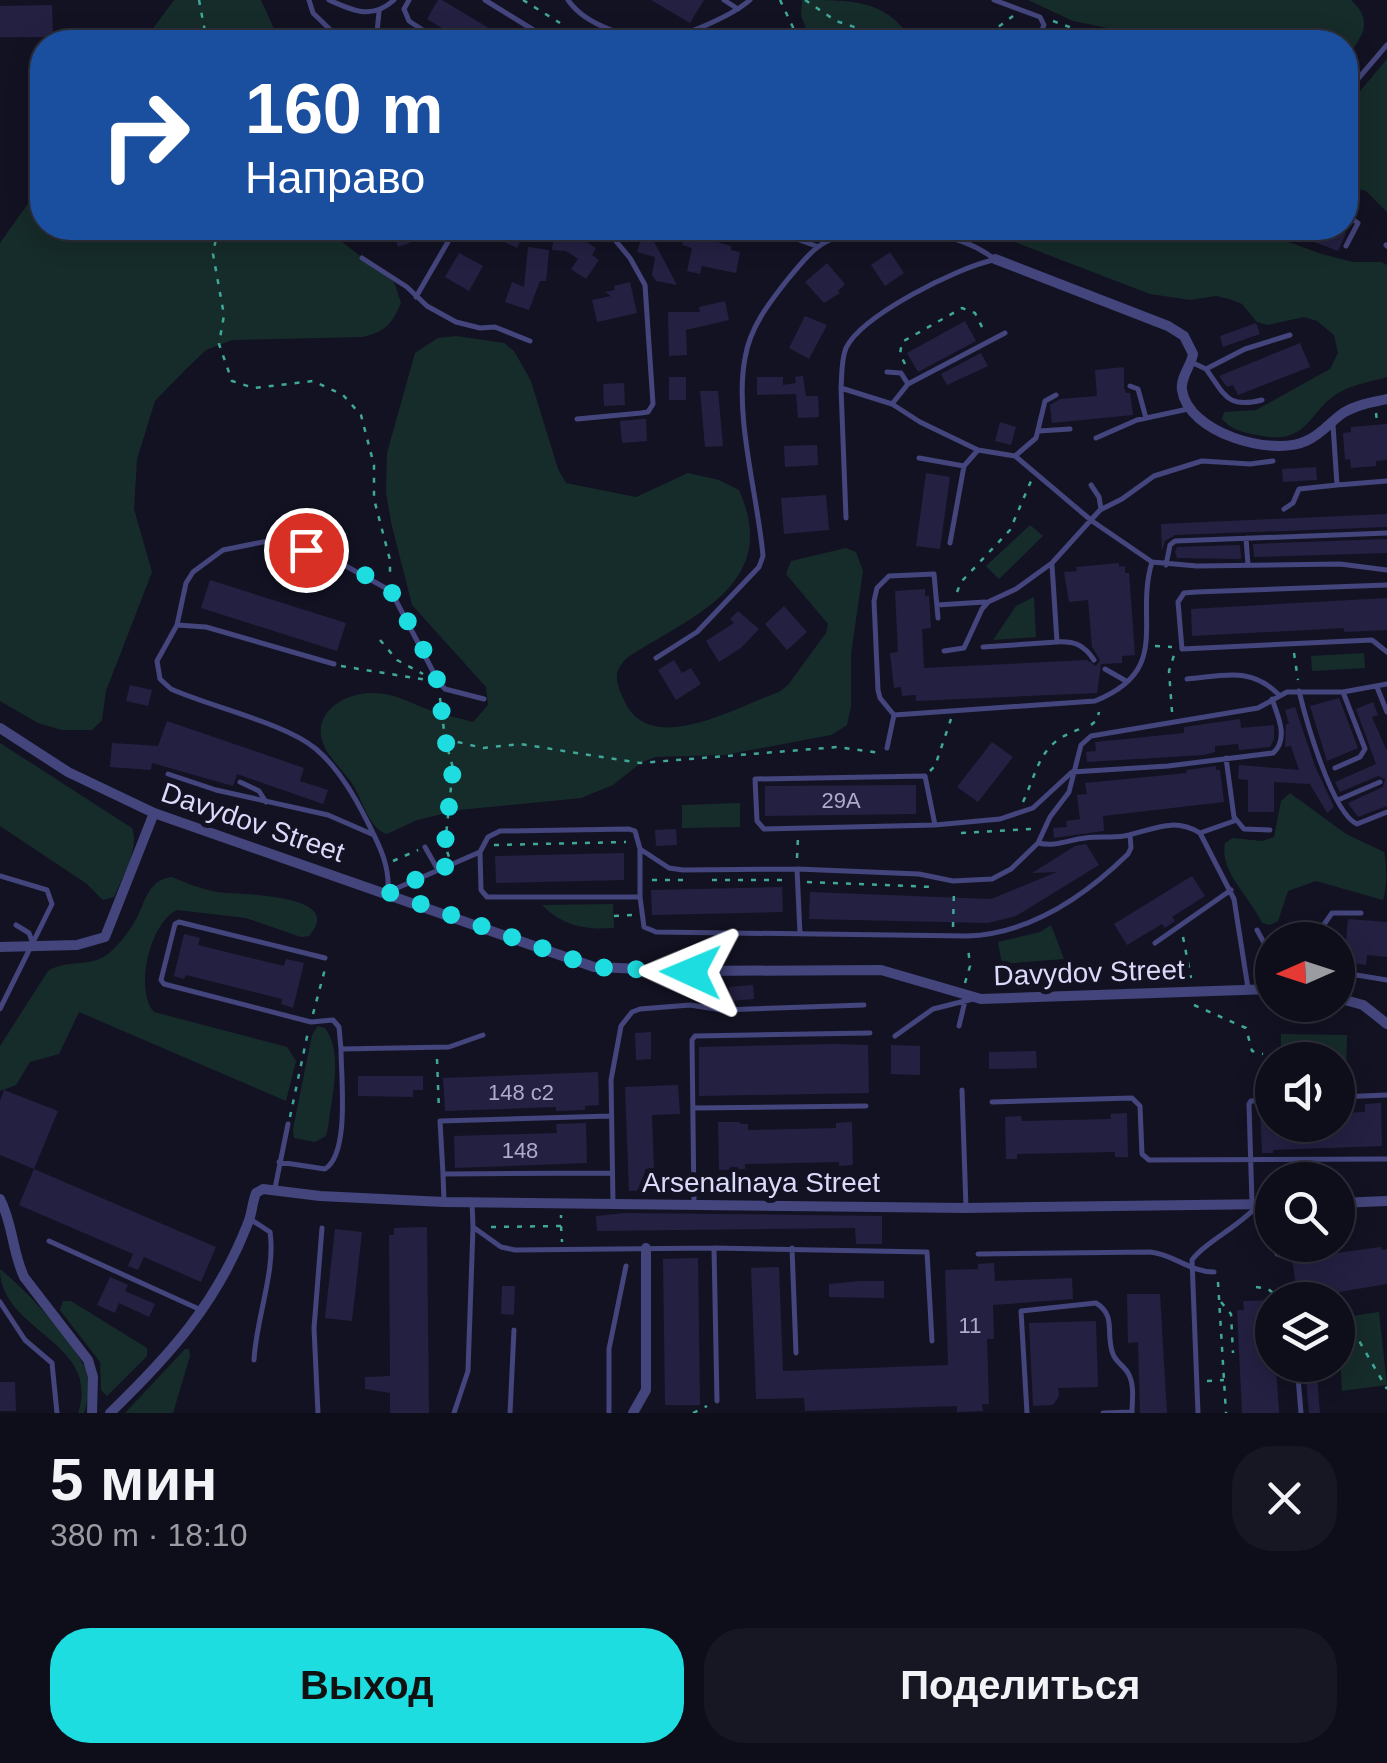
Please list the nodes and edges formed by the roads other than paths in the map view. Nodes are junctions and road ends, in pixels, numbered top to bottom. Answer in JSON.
{"nodes":[{"id":1,"x":309,"y":0,"type":"edge"},
{"id":2,"x":329,"y":0,"type":"edge"},
{"id":3,"x":409,"y":0,"type":"edge"},
{"id":4,"x":485,"y":0,"type":"edge"},
{"id":5,"x":568,"y":0,"type":"edge"},
{"id":6,"x":724,"y":0,"type":"edge"},
{"id":7,"x":750,"y":0,"type":"edge"},
{"id":8,"x":994,"y":0,"type":"edge"},
{"id":9,"x":391,"y":2,"type":"edge"},
{"id":10,"x":738,"y":10,"type":"junction"},
{"id":11,"x":379,"y":12,"type":"junction"},
{"id":12,"x":330,"y":30,"type":"edge"},
{"id":13,"x":377,"y":30,"type":"edge"},
{"id":14,"x":422,"y":30,"type":"edge"},
{"id":15,"x":533,"y":30,"type":"edge"},
{"id":16,"x":614,"y":30,"type":"edge"},
{"id":17,"x":690,"y":30,"type":"edge"},
{"id":18,"x":1043,"y":30,"type":"edge"},
{"id":19,"x":1387,"y":45,"type":"edge"},
{"id":20,"x":1358,"y":79,"type":"edge"},
{"id":21,"x":449,"y":240,"type":"edge"},
{"id":22,"x":615,"y":240,"type":"edge"},
{"id":23,"x":799,"y":240,"type":"edge"},
{"id":24,"x":830,"y":240,"type":"edge"},
{"id":25,"x":962,"y":240,"type":"edge"},
{"id":26,"x":1349,"y":240,"type":"edge"},
{"id":27,"x":816,"y":246,"type":"junction"},
{"id":28,"x":1346,"y":246,"type":"dead end"},
{"id":29,"x":362,"y":258,"type":"dead end"},
{"id":30,"x":996,"y":260,"type":"junction"},
{"id":31,"x":416,"y":298,"type":"junction"},
{"id":32,"x":1005,"y":333,"type":"dead end"},
{"id":33,"x":1290,"y":335,"type":"dead end"},
{"id":34,"x":530,"y":341,"type":"dead end"},
{"id":35,"x":1192,"y":362,"type":"junction"},
{"id":36,"x":1206,"y":369,"type":"junction"},
{"id":37,"x":887,"y":372,"type":"dead end"},
{"id":38,"x":911,"y":382,"type":"junction"},
{"id":39,"x":1130,"y":386,"type":"dead end"},
{"id":40,"x":840,"y":388,"type":"junction"},
{"id":41,"x":1056,"y":395,"type":"dead end"},
{"id":42,"x":1387,"y":399,"type":"edge"},
{"id":43,"x":1262,"y":400,"type":"dead end"},
{"id":44,"x":892,"y":404,"type":"junction"},
{"id":45,"x":1192,"y":408,"type":"junction"},
{"id":46,"x":577,"y":418,"type":"dead end"},
{"id":47,"x":1146,"y":418,"type":"junction"},
{"id":48,"x":1333,"y":422,"type":"junction"},
{"id":49,"x":1070,"y":429,"type":"dead end"},
{"id":50,"x":1039,"y":432,"type":"junction"},
{"id":51,"x":1096,"y":438,"type":"dead end"},
{"id":52,"x":978,"y":450,"type":"junction"},
{"id":53,"x":1015,"y":456,"type":"junction"},
{"id":54,"x":919,"y":458,"type":"dead end"},
{"id":55,"x":1274,"y":461,"type":"dead end"},
{"id":56,"x":964,"y":466,"type":"junction"},
{"id":57,"x":1387,"y":481,"type":"edge"},
{"id":58,"x":1091,"y":485,"type":"dead end"},
{"id":59,"x":1336,"y":485,"type":"junction"},
{"id":60,"x":1101,"y":509,"type":"junction"},
{"id":61,"x":1284,"y":509,"type":"dead end"},
{"id":62,"x":846,"y":518,"type":"dead end"},
{"id":63,"x":1092,"y":521,"type":"junction"},
{"id":64,"x":1387,"y":533,"type":"edge"},
{"id":65,"x":1246,"y":538,"type":"junction"},
{"id":66,"x":950,"y":543,"type":"dead end"},
{"id":67,"x":1152,"y":562,"type":"junction"},
{"id":68,"x":1052,"y":564,"type":"junction"},
{"id":69,"x":1248,"y":564,"type":"junction"},
{"id":70,"x":1166,"y":565,"type":"junction"},
{"id":71,"x":1387,"y":570,"type":"edge"},
{"id":72,"x":1387,"y":585,"type":"edge"},
{"id":73,"x":988,"y":602,"type":"junction"},
{"id":74,"x":937,"y":605,"type":"junction"},
{"id":75,"x":938,"y":618,"type":"dead end"},
{"id":76,"x":177,"y":625,"type":"junction"},
{"id":77,"x":1057,"y":642,"type":"junction"},
{"id":78,"x":984,"y":648,"type":"dead end"},
{"id":79,"x":944,"y":651,"type":"dead end"},
{"id":80,"x":1387,"y":652,"type":"edge"},
{"id":81,"x":656,"y":658,"type":"dead end"},
{"id":82,"x":1094,"y":660,"type":"dead end"},
{"id":83,"x":334,"y":664,"type":"road end"},
{"id":84,"x":1104,"y":669,"type":"dead end"},
{"id":85,"x":1187,"y":679,"type":"dead end"},
{"id":86,"x":1126,"y":681,"type":"junction"},
{"id":87,"x":1387,"y":684,"type":"edge"},
{"id":88,"x":1376,"y":687,"type":"junction"},
{"id":89,"x":1299,"y":691,"type":"junction"},
{"id":90,"x":1343,"y":692,"type":"junction"},
{"id":91,"x":1275,"y":697,"type":"junction"},
{"id":92,"x":484,"y":699,"type":"dead end"},
{"id":93,"x":1387,"y":712,"type":"edge"},
{"id":94,"x":894,"y":714,"type":"junction"},
{"id":95,"x":0,"y":728,"type":"edge"},
{"id":96,"x":887,"y":748,"type":"road end"},
{"id":97,"x":1226,"y":758,"type":"junction"},
{"id":98,"x":1335,"y":768,"type":"dead end"},
{"id":99,"x":1072,"y":772,"type":"junction"},
{"id":100,"x":168,"y":774,"type":"dead end"},
{"id":101,"x":240,"y":782,"type":"dead end"},
{"id":102,"x":1380,"y":782,"type":"dead end"},
{"id":103,"x":1338,"y":800,"type":"junction"},
{"id":104,"x":266,"y":802,"type":"junction"},
{"id":105,"x":1387,"y":812,"type":"edge"},
{"id":106,"x":154,"y":813,"type":"junction"},
{"id":107,"x":1235,"y":820,"type":"junction"},
{"id":108,"x":935,"y":826,"type":"junction"},
{"id":109,"x":1270,"y":830,"type":"dead end"},
{"id":110,"x":1200,"y":833,"type":"junction"},
{"id":111,"x":374,"y":835,"type":"junction"},
{"id":112,"x":1130,"y":835,"type":"junction"},
{"id":113,"x":1038,"y":842,"type":"junction"},
{"id":114,"x":639,"y":845,"type":"junction"},
{"id":115,"x":426,"y":846,"type":"road end"},
{"id":116,"x":481,"y":848,"type":"junction"},
{"id":117,"x":797,"y":869,"type":"junction"},
{"id":118,"x":438,"y":870,"type":"junction"},
{"id":119,"x":0,"y":876,"type":"edge"},
{"id":120,"x":1231,"y":889,"type":"junction"},
{"id":121,"x":388,"y":892,"type":"junction"},
{"id":122,"x":640,"y":897,"type":"junction"},
{"id":123,"x":1362,"y":913,"type":"dead end"},
{"id":124,"x":1326,"y":922,"type":"edge"},
{"id":125,"x":16,"y":925,"type":"dead end"},
{"id":126,"x":800,"y":934,"type":"junction"},
{"id":127,"x":1155,"y":943,"type":"dead end"},
{"id":128,"x":34,"y":947,"type":"junction"},
{"id":129,"x":0,"y":948,"type":"edge"},
{"id":130,"x":326,"y":958,"type":"road end"},
{"id":131,"x":1355,"y":975,"type":"edge"},
{"id":132,"x":1387,"y":980,"type":"edge"},
{"id":133,"x":1248,"y":988,"type":"junction"},
{"id":134,"x":1255,"y":988,"type":"edge"},
{"id":135,"x":962,"y":997,"type":"junction"},
{"id":136,"x":1355,"y":1003,"type":"edge"},
{"id":137,"x":864,"y":1005,"type":"dead end"},
{"id":138,"x":0,"y":1010,"type":"edge"},
{"id":139,"x":1387,"y":1024,"type":"edge"},
{"id":140,"x":959,"y":1026,"type":"dead end"},
{"id":141,"x":870,"y":1033,"type":"dead end"},
{"id":142,"x":484,"y":1035,"type":"dead end"},
{"id":143,"x":895,"y":1036,"type":"dead end"},
{"id":144,"x":340,"y":1049,"type":"junction"},
{"id":145,"x":962,"y":1090,"type":"dead end"},
{"id":146,"x":1387,"y":1095,"type":"edge"},
{"id":147,"x":1355,"y":1096,"type":"edge"},
{"id":148,"x":1255,"y":1101,"type":"edge"},
{"id":149,"x":992,"y":1102,"type":"dead end"},
{"id":150,"x":866,"y":1106,"type":"dead end"},
{"id":151,"x":693,"y":1108,"type":"junction"},
{"id":152,"x":610,"y":1116,"type":"junction"},
{"id":153,"x":288,"y":1124,"type":"road end"},
{"id":154,"x":1387,"y":1159,"type":"edge"},
{"id":155,"x":1250,"y":1161,"type":"junction"},
{"id":156,"x":278,"y":1162,"type":"junction"},
{"id":157,"x":443,"y":1174,"type":"junction"},
{"id":158,"x":613,"y":1174,"type":"junction"},
{"id":159,"x":275,"y":1191,"type":"junction"},
{"id":160,"x":0,"y":1199,"type":"edge"},
{"id":161,"x":1387,"y":1201,"type":"edge"},
{"id":162,"x":444,"y":1202,"type":"junction"},
{"id":163,"x":472,"y":1202,"type":"junction"},
{"id":164,"x":1355,"y":1202,"type":"edge"},
{"id":165,"x":613,"y":1204,"type":"junction"},
{"id":166,"x":694,"y":1204,"type":"junction"},
{"id":167,"x":1255,"y":1204,"type":"junction"},
{"id":168,"x":966,"y":1208,"type":"junction"},
{"id":169,"x":250,"y":1220,"type":"junction"},
{"id":170,"x":472,"y":1227,"type":"junction"},
{"id":171,"x":322,"y":1228,"type":"dead end"},
{"id":172,"x":49,"y":1241,"type":"dead end"},
{"id":173,"x":646,"y":1248,"type":"junction"},
{"id":174,"x":714,"y":1248,"type":"junction"},
{"id":175,"x":792,"y":1248,"type":"junction"},
{"id":176,"x":978,"y":1254,"type":"dead end"},
{"id":177,"x":626,"y":1266,"type":"dead end"},
{"id":178,"x":1190,"y":1267,"type":"junction"},
{"id":179,"x":1214,"y":1272,"type":"road end"},
{"id":180,"x":0,"y":1302,"type":"edge"},
{"id":181,"x":204,"y":1311,"type":"junction"},
{"id":182,"x":514,"y":1330,"type":"dead end"},
{"id":183,"x":932,"y":1341,"type":"dead end"},
{"id":184,"x":796,"y":1354,"type":"dead end"},
{"id":185,"x":254,"y":1360,"type":"dead end"},
{"id":186,"x":1298,"y":1382,"type":"edge"},
{"id":187,"x":718,"y":1401,"type":"road end"},
{"id":188,"x":1132,"y":1412,"type":"edge"},
{"id":189,"x":57,"y":1413,"type":"edge"},
{"id":190,"x":92,"y":1413,"type":"edge"},
{"id":191,"x":110,"y":1413,"type":"edge"},
{"id":192,"x":318,"y":1413,"type":"edge"},
{"id":193,"x":454,"y":1413,"type":"edge"},
{"id":194,"x":510,"y":1413,"type":"edge"},
{"id":195,"x":609,"y":1413,"type":"edge"},
{"id":196,"x":634,"y":1413,"type":"edge"},
{"id":197,"x":1027,"y":1413,"type":"edge"},
{"id":198,"x":1103,"y":1413,"type":"edge"},
{"id":199,"x":1198,"y":1413,"type":"edge"},
{"id":200,"x":1301,"y":1413,"type":"edge"}],
"edges":[{"from":1,"to":12,"type":"lane"},
{"from":2,"to":11,"type":"lane"},
{"from":3,"to":14,"type":"lane"},
{"from":4,"to":15,"type":"lane"},
{"from":5,"to":16,"type":"lane"},
{"from":6,"to":10,"type":"lane"},
{"from":7,"to":10,"type":"lane"},
{"from":8,"to":18,"type":"lane"},
{"from":9,"to":11,"type":"lane"},
{"from":10,"to":17,"type":"lane"},
{"from":11,"to":13,"type":"lane"},
{"from":19,"to":20,"type":"lane"},
{"from":21,"to":31,"type":"lane"},
{"from":22,"to":46,"type":"lane"},
{"from":23,"to":27,"type":"lane"},
{"from":24,"to":27,"type":"lane"},
{"from":25,"to":30,"type":"lane"},
{"from":26,"to":28,"type":"lane"},
{"from":27,"to":81,"type":"lane"},
{"from":29,"to":31,"type":"lane"},
{"from":30,"to":35,"type":"street"},
{"from":30,"to":40,"type":"lane"},
{"from":31,"to":34,"type":"lane"},
{"from":32,"to":38,"type":"lane"},
{"from":33,"to":36,"type":"lane"},
{"from":35,"to":36,"type":"lane"},
{"from":35,"to":45,"type":"street"},
{"from":36,"to":43,"type":"lane"},
{"from":37,"to":38,"type":"lane"},
{"from":38,"to":44,"type":"lane"},
{"from":39,"to":47,"type":"lane"},
{"from":40,"to":44,"type":"lane"},
{"from":40,"to":62,"type":"lane"},
{"from":41,"to":50,"type":"lane"},
{"from":42,"to":48,"type":"street"},
{"from":44,"to":52,"type":"lane"},
{"from":45,"to":47,"type":"lane"},
{"from":45,"to":48,"type":"street"},
{"from":47,"to":51,"type":"lane"},
{"from":48,"to":59,"type":"lane"},
{"from":49,"to":50,"type":"lane"},
{"from":50,"to":53,"type":"lane"},
{"from":52,"to":53,"type":"lane"},
{"from":52,"to":56,"type":"lane"},
{"from":53,"to":63,"type":"lane"},
{"from":54,"to":56,"type":"lane"},
{"from":55,"to":60,"type":"lane"},
{"from":56,"to":66,"type":"lane"},
{"from":57,"to":59,"type":"lane"},
{"from":58,"to":60,"type":"lane"},
{"from":59,"to":61,"type":"lane"},
{"from":60,"to":63,"type":"lane"},
{"from":63,"to":67,"type":"lane"},
{"from":63,"to":68,"type":"lane"},
{"from":64,"to":65,"type":"lane"},
{"from":65,"to":69,"type":"lane"},
{"from":65,"to":70,"type":"lane"},
{"from":67,"to":70,"type":"lane"},
{"from":67,"to":86,"type":"lane"},
{"from":68,"to":73,"type":"lane"},
{"from":68,"to":77,"type":"lane"},
{"from":69,"to":70,"type":"lane"},
{"from":69,"to":71,"type":"lane"},
{"from":72,"to":80,"type":"lane"},
{"from":73,"to":74,"type":"lane"},
{"from":73,"to":79,"type":"lane"},
{"from":74,"to":75,"type":"lane"},
{"from":74,"to":94,"type":"lane"},
{"from":76,"to":83,"type":"lane"},
{"from":76,"to":92,"type":"lane"},
{"from":76,"to":111,"type":"lane"},
{"from":77,"to":78,"type":"lane"},
{"from":77,"to":82,"type":"lane"},
{"from":84,"to":86,"type":"lane"},
{"from":85,"to":91,"type":"lane"},
{"from":86,"to":94,"type":"lane"},
{"from":87,"to":88,"type":"lane"},
{"from":88,"to":90,"type":"lane"},
{"from":88,"to":93,"type":"lane"},
{"from":89,"to":90,"type":"lane"},
{"from":89,"to":91,"type":"lane"},
{"from":89,"to":103,"type":"lane"},
{"from":90,"to":98,"type":"lane"},
{"from":91,"to":97,"type":"lane"},
{"from":91,"to":99,"type":"lane"},
{"from":94,"to":96,"type":"lane"},
{"from":95,"to":106,"type":"street","name":"Davydov Street"},
{"from":97,"to":99,"type":"lane"},
{"from":97,"to":107,"type":"lane"},
{"from":99,"to":108,"type":"lane"},
{"from":99,"to":113,"type":"lane"},
{"from":100,"to":104,"type":"lane"},
{"from":101,"to":104,"type":"lane"},
{"from":102,"to":103,"type":"lane"},
{"from":103,"to":105,"type":"lane"},
{"from":104,"to":111,"type":"lane"},
{"from":106,"to":121,"type":"street","name":"Davydov Street"},
{"from":106,"to":128,"type":"street"},
{"from":107,"to":109,"type":"lane"},
{"from":107,"to":110,"type":"lane"},
{"from":108,"to":108,"type":"lane"},
{"from":110,"to":112,"type":"lane"},
{"from":110,"to":120,"type":"lane"},
{"from":111,"to":121,"type":"lane"},
{"from":112,"to":113,"type":"lane"},
{"from":112,"to":126,"type":"lane"},
{"from":113,"to":117,"type":"lane"},
{"from":114,"to":116,"type":"lane"},
{"from":114,"to":117,"type":"lane"},
{"from":114,"to":122,"type":"lane"},
{"from":115,"to":118,"type":"lane"},
{"from":116,"to":118,"type":"lane"},
{"from":116,"to":122,"type":"lane"},
{"from":117,"to":126,"type":"lane"},
{"from":118,"to":121,"type":"lane"},
{"from":119,"to":128,"type":"lane"},
{"from":120,"to":127,"type":"lane"},
{"from":120,"to":133,"type":"lane"},
{"from":121,"to":135,"type":"street","name":"Davydov Street"},
{"from":122,"to":126,"type":"lane"},
{"from":123,"to":124,"type":"lane"},
{"from":125,"to":128,"type":"lane"},
{"from":128,"to":129,"type":"street"},
{"from":128,"to":138,"type":"lane"},
{"from":130,"to":144,"type":"lane"},
{"from":131,"to":132,"type":"lane"},
{"from":133,"to":134,"type":"street","name":"Davydov Street"},
{"from":133,"to":135,"type":"street","name":"Davydov Street"},
{"from":135,"to":140,"type":"lane"},
{"from":135,"to":143,"type":"lane"},
{"from":136,"to":139,"type":"street"},
{"from":137,"to":152,"type":"lane"},
{"from":141,"to":151,"type":"lane"},
{"from":142,"to":144,"type":"lane"},
{"from":144,"to":156,"type":"lane"},
{"from":145,"to":168,"type":"lane"},
{"from":146,"to":147,"type":"lane"},
{"from":148,"to":155,"type":"lane"},
{"from":149,"to":155,"type":"lane"},
{"from":150,"to":151,"type":"lane"},
{"from":151,"to":166,"type":"lane"},
{"from":152,"to":157,"type":"lane"},
{"from":152,"to":158,"type":"lane"},
{"from":153,"to":156,"type":"lane"},
{"from":154,"to":155,"type":"lane"},
{"from":155,"to":167,"type":"lane"},
{"from":156,"to":159,"type":"lane"},
{"from":157,"to":158,"type":"lane"},
{"from":157,"to":162,"type":"lane"},
{"from":158,"to":165,"type":"lane"},
{"from":159,"to":162,"type":"street","name":"Arsenalnaya Street"},
{"from":159,"to":169,"type":"street","name":"Arsenalnaya Street"},
{"from":160,"to":190,"type":"street"},
{"from":161,"to":164,"type":"street"},
{"from":162,"to":163,"type":"street","name":"Arsenalnaya Street"},
{"from":163,"to":165,"type":"street","name":"Arsenalnaya Street"},
{"from":163,"to":170,"type":"lane"},
{"from":165,"to":166,"type":"street","name":"Arsenalnaya Street"},
{"from":166,"to":168,"type":"street","name":"Arsenalnaya Street"},
{"from":167,"to":168,"type":"street","name":"Arsenalnaya Street"},
{"from":167,"to":178,"type":"lane"},
{"from":169,"to":181,"type":"street"},
{"from":169,"to":185,"type":"lane"},
{"from":170,"to":173,"type":"lane"},
{"from":170,"to":193,"type":"lane"},
{"from":171,"to":192,"type":"lane"},
{"from":172,"to":181,"type":"lane"},
{"from":173,"to":174,"type":"lane"},
{"from":173,"to":196,"type":"street"},
{"from":174,"to":175,"type":"lane"},
{"from":174,"to":187,"type":"lane"},
{"from":175,"to":183,"type":"lane"},
{"from":175,"to":184,"type":"lane"},
{"from":176,"to":178,"type":"lane"},
{"from":177,"to":195,"type":"lane"},
{"from":178,"to":179,"type":"lane"},
{"from":178,"to":199,"type":"lane"},
{"from":180,"to":189,"type":"lane"},
{"from":181,"to":191,"type":"street"},
{"from":182,"to":194,"type":"lane"},
{"from":186,"to":200,"type":"lane"},
{"from":188,"to":197,"type":"lane"},
{"from":188,"to":198,"type":"lane"}]}
